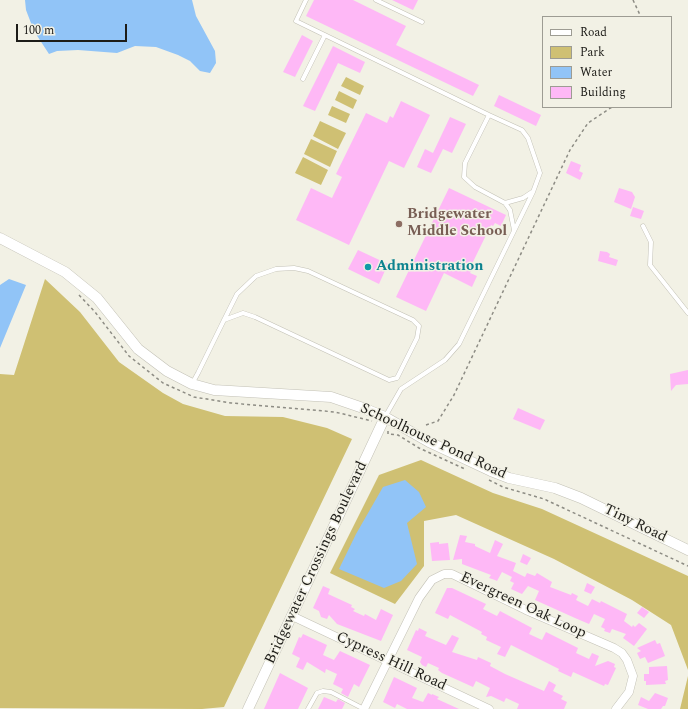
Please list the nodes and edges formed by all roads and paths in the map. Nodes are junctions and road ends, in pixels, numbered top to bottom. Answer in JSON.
{"nodes":[{"id":1,"x":306,"y":0,"type":"edge"},
{"id":2,"x":376,"y":0,"type":"edge"},
{"id":3,"x":633,"y":0,"type":"edge"},
{"id":4,"x":641,"y":16,"type":"edge"},
{"id":5,"x":422,"y":22,"type":"dead end"},
{"id":6,"x":325,"y":35,"type":"junction"},
{"id":7,"x":303,"y":79,"type":"dead end"},
{"id":8,"x":610,"y":108,"type":"edge"},
{"id":9,"x":490,"y":115,"type":"junction"},
{"id":10,"x":532,"y":192,"type":"junction"},
{"id":11,"x":506,"y":203,"type":"junction"},
{"id":12,"x":643,"y":226,"type":"dead end"},
{"id":13,"x":514,"y":230,"type":"junction"},
{"id":14,"x":0,"y":238,"type":"edge"},
{"id":15,"x":76,"y":292,"type":"dead end"},
{"id":16,"x":688,"y":313,"type":"edge"},
{"id":17,"x":224,"y":320,"type":"junction"},
{"id":18,"x":192,"y":384,"type":"junction"},
{"id":19,"x":383,"y":421,"type":"junction"},
{"id":20,"x":426,"y":424,"type":"dead end"},
{"id":21,"x":468,"y":471,"type":"dead end"},
{"id":22,"x":489,"y":480,"type":"dead end"},
{"id":23,"x":581,"y":498,"type":"joint"},
{"id":24,"x":688,"y":550,"type":"edge"},
{"id":25,"x":688,"y":566,"type":"edge"},
{"id":26,"x":292,"y":616,"type":"junction"},
{"id":27,"x":387,"y":661,"type":"junction"},
{"id":28,"x":479,"y":707,"type":"edge"},
{"id":29,"x":248,"y":709,"type":"edge"},
{"id":30,"x":308,"y":709,"type":"edge"},
{"id":31,"x":364,"y":709,"type":"edge"},
{"id":32,"x":489,"y":709,"type":"edge"},
{"id":33,"x":616,"y":709,"type":"edge"}],
"edges":[{"from":1,"to":6,"type":"lane"},
{"from":2,"to":5,"type":"lane"},
{"from":3,"to":4,"type":"path"},
{"from":6,"to":7,"type":"lane"},
{"from":6,"to":9,"type":"lane"},
{"from":8,"to":20,"type":"path"},
{"from":9,"to":10,"type":"lane"},
{"from":9,"to":11,"type":"lane"},
{"from":10,"to":11,"type":"lane"},
{"from":10,"to":13,"type":"lane"},
{"from":11,"to":13,"type":"lane"},
{"from":12,"to":16,"type":"lane"},
{"from":13,"to":19,"type":"lane"},
{"from":14,"to":18,"type":"street","name":"Schoolhouse Pond Road"},
{"from":15,"to":19,"type":"path"},
{"from":17,"to":17,"type":"lane"},
{"from":17,"to":18,"type":"lane"},
{"from":18,"to":19,"type":"street","name":"Schoolhouse Pond Road"},
{"from":19,"to":21,"type":"path"},
{"from":19,"to":23,"type":"street","name":"Schoolhouse Pond Road"},
{"from":19,"to":26,"type":"street","name":"Bridgewater Crossings Boulevard"},
{"from":22,"to":25,"type":"path"},
{"from":23,"to":24,"type":"street","name":"Tiny Road"},
{"from":26,"to":27,"type":"street","name":"Cypress Hill Road"},
{"from":26,"to":29,"type":"street","name":"Bridgewater Crossings Boulevard"},
{"from":27,"to":28,"type":"street","name":"Cypress Hill Road"},
{"from":27,"to":31,"type":"street","name":"Evergreen Oak Loop"},
{"from":27,"to":33,"type":"street","name":"Evergreen Oak Loop"},
{"from":28,"to":32,"type":"street","name":"Cypress Hill Road"},
{"from":30,"to":31,"type":"lane"}]}
